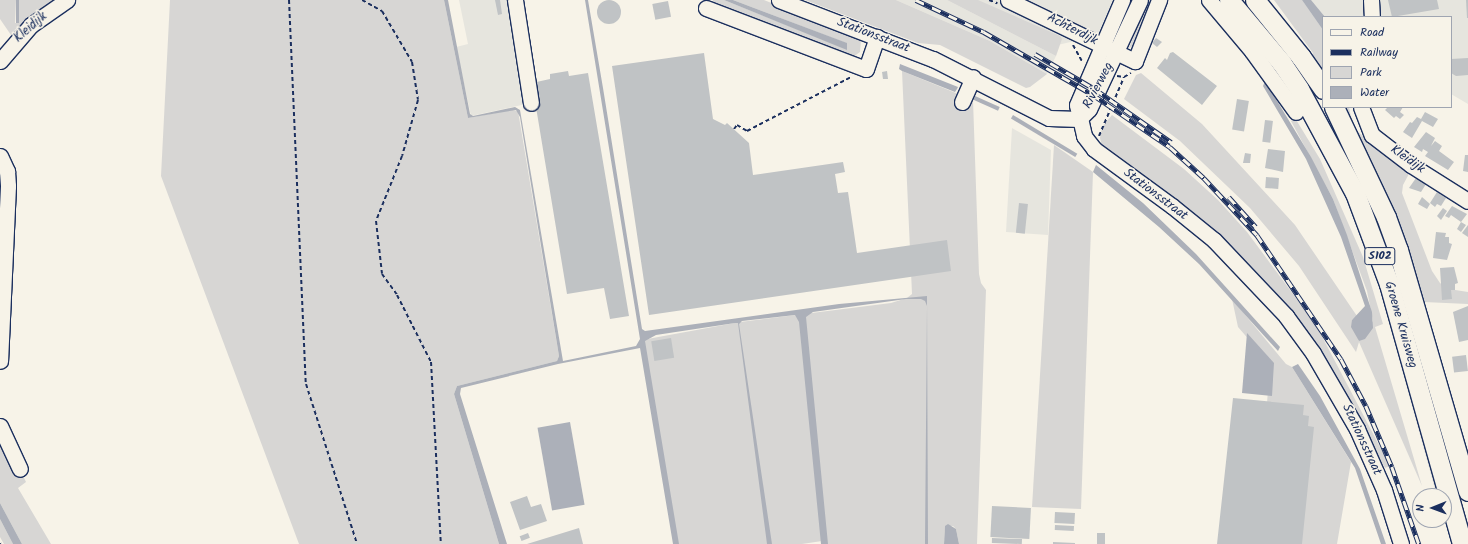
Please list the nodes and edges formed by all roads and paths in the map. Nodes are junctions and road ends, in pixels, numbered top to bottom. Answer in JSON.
{"nodes":[{"id":1,"x":67,"y":0,"type":"edge"},
{"id":2,"x":289,"y":0,"type":"edge"},
{"id":3,"x":362,"y":0,"type":"edge"},
{"id":4,"x":515,"y":0,"type":"edge"},
{"id":5,"x":779,"y":0,"type":"edge"},
{"id":6,"x":1008,"y":0,"type":"edge"},
{"id":7,"x":1122,"y":0,"type":"edge"},
{"id":8,"x":1140,"y":0,"type":"edge"},
{"id":9,"x":1159,"y":0,"type":"edge"},
{"id":10,"x":1209,"y":0,"type":"edge"},
{"id":11,"x":1229,"y":0,"type":"edge"},
{"id":12,"x":1255,"y":0,"type":"edge"},
{"id":13,"x":1371,"y":0,"type":"edge"},
{"id":14,"x":706,"y":8,"type":"dead end"},
{"id":15,"x":1372,"y":16,"type":"edge"},
{"id":16,"x":877,"y":37,"type":"junction"},
{"id":17,"x":1102,"y":45,"type":"junction"},
{"id":18,"x":1117,"y":53,"type":"junction"},
{"id":19,"x":0,"y":61,"type":"edge"},
{"id":20,"x":1134,"y":61,"type":"junction"},
{"id":21,"x":866,"y":69,"type":"junction"},
{"id":22,"x":1107,"y":72,"type":"junction"},
{"id":23,"x":1124,"y":77,"type":"junction"},
{"id":24,"x":973,"y":78,"type":"junction"},
{"id":25,"x":1322,"y":88,"type":"edge"},
{"id":26,"x":1111,"y":95,"type":"dead end"},
{"id":27,"x":1115,"y":97,"type":"junction"},
{"id":28,"x":962,"y":102,"type":"dead end"},
{"id":29,"x":531,"y":103,"type":"dead end"},
{"id":30,"x":1334,"y":108,"type":"edge"},
{"id":31,"x":1361,"y":108,"type":"edge"},
{"id":32,"x":1296,"y":112,"type":"dead end"},
{"id":33,"x":1079,"y":119,"type":"junction"},
{"id":34,"x":734,"y":129,"type":"dead end"},
{"id":35,"x":1094,"y":149,"type":"junction"},
{"id":36,"x":0,"y":156,"type":"edge"},
{"id":37,"x":1468,"y":201,"type":"edge"},
{"id":38,"x":0,"y":361,"type":"edge"},
{"id":39,"x":0,"y":426,"type":"edge"},
{"id":40,"x":20,"y":469,"type":"dead end"},
{"id":41,"x":1468,"y":491,"type":"edge"},
{"id":42,"x":357,"y":544,"type":"edge"},
{"id":43,"x":441,"y":544,"type":"edge"},
{"id":44,"x":1401,"y":544,"type":"edge"},
{"id":45,"x":1462,"y":544,"type":"edge"}],
"edges":[{"from":1,"to":19,"type":"street","name":"Kleidijk"},
{"from":2,"to":42,"type":"path"},
{"from":3,"to":43,"type":"path"},
{"from":4,"to":29,"type":"street"},
{"from":5,"to":16,"type":"street","name":"Stationsstraat"},
{"from":6,"to":17,"type":"street","name":"Achterdijk"},
{"from":7,"to":17,"type":"street","name":"Rivierweg"},
{"from":8,"to":18,"type":"street","name":"Rivierweg"},
{"from":9,"to":20,"type":"street","name":"Rivierweg"},
{"from":10,"to":32,"type":"street"},
{"from":11,"to":45,"type":"main road","name":"Groene Kruisweg","number":"S102"},
{"from":12,"to":25,"type":"main road"},
{"from":13,"to":15,"type":"street"},
{"from":14,"to":21,"type":"street"},
{"from":16,"to":21,"type":"street"},
{"from":16,"to":24,"type":"street","name":"Stationsstraat"},
{"from":17,"to":18,"type":"street","name":"Achterdijk"},
{"from":17,"to":33,"type":"street","name":"Rivierweg"},
{"from":18,"to":20,"type":"street","name":"Achterdijk"},
{"from":18,"to":22,"type":"street","name":"Rivierweg"},
{"from":20,"to":23,"type":"path"},
{"from":21,"to":34,"type":"path"},
{"from":22,"to":23,"type":"path"},
{"from":22,"to":33,"type":"street","name":"Rivierweg"},
{"from":23,"to":27,"type":"path"},
{"from":24,"to":28,"type":"street"},
{"from":24,"to":33,"type":"street","name":"Stationsstraat"},
{"from":26,"to":27,"type":"path"},
{"from":27,"to":35,"type":"path"},
{"from":30,"to":41,"type":"main road","name":"Groene Kruisweg","number":"S102"},
{"from":31,"to":37,"type":"street","name":"Kleidijk"},
{"from":33,"to":35,"type":"street","name":"Stationsstraat"},
{"from":35,"to":44,"type":"street","name":"Stationsstraat"},
{"from":36,"to":38,"type":"street"},
{"from":39,"to":40,"type":"street"}]}
